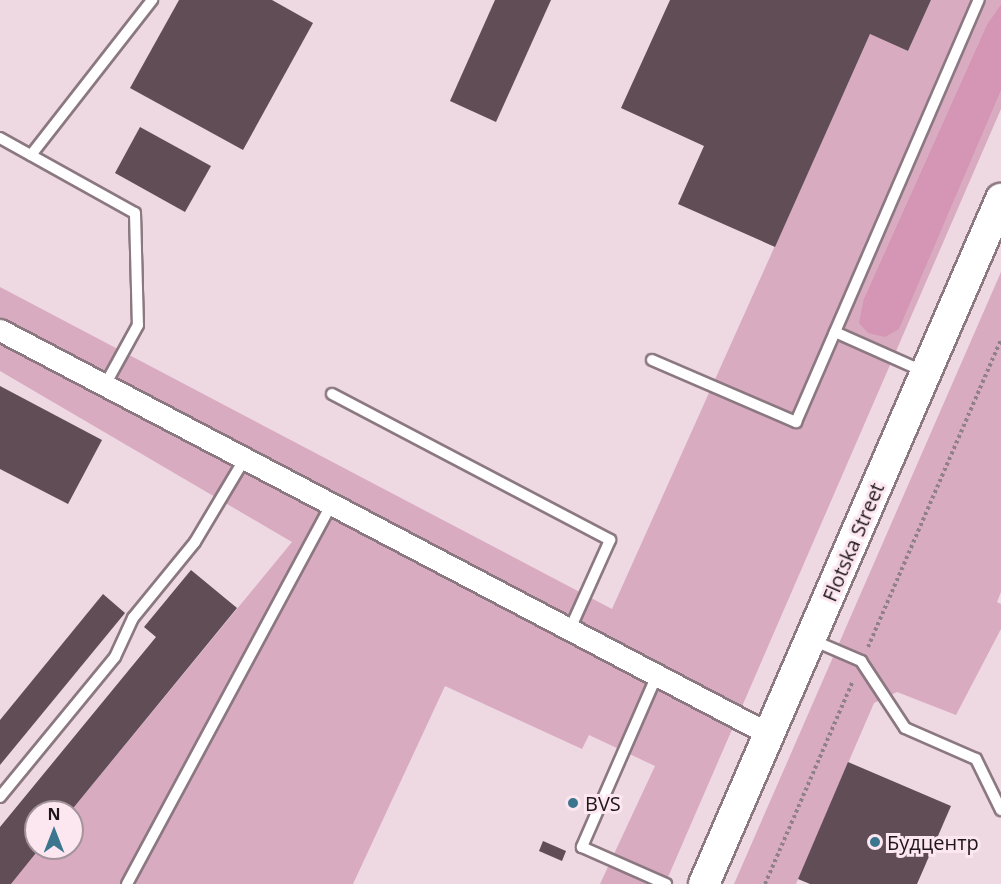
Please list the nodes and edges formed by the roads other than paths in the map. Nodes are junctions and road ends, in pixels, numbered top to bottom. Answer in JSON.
{"nodes":[{"id":1,"x":152,"y":0,"type":"edge"},
{"id":2,"x":979,"y":0,"type":"edge"},
{"id":3,"x":0,"y":138,"type":"edge"},
{"id":4,"x":31,"y":155,"type":"junction"},
{"id":5,"x":1001,"y":199,"type":"edge"},
{"id":6,"x":0,"y":330,"type":"edge"},
{"id":7,"x":835,"y":332,"type":"junction"},
{"id":8,"x":652,"y":360,"type":"dead end"},
{"id":9,"x":926,"y":372,"type":"junction"},
{"id":10,"x":105,"y":385,"type":"junction"},
{"id":11,"x":332,"y":394,"type":"dead end"},
{"id":12,"x":245,"y":458,"type":"junction"},
{"id":13,"x":332,"y":504,"type":"junction"},
{"id":14,"x":570,"y":629,"type":"junction"},
{"id":15,"x":810,"y":639,"type":"junction"},
{"id":16,"x":657,"y":675,"type":"junction"},
{"id":17,"x":769,"y":734,"type":"junction"},
{"id":18,"x":0,"y":797,"type":"edge"},
{"id":19,"x":1001,"y":810,"type":"edge"},
{"id":20,"x":127,"y":884,"type":"edge"},
{"id":21,"x":666,"y":884,"type":"edge"},
{"id":22,"x":704,"y":884,"type":"edge"}],
"edges":[{"from":1,"to":4,"type":"lane"},
{"from":2,"to":7,"type":"lane"},
{"from":3,"to":4,"type":"lane"},
{"from":4,"to":10,"type":"lane"},
{"from":5,"to":9,"type":"street","name":"Flotska Street"},
{"from":6,"to":10,"type":"street"},
{"from":7,"to":8,"type":"lane"},
{"from":7,"to":9,"type":"lane"},
{"from":9,"to":15,"type":"street","name":"Flotska Street"},
{"from":10,"to":12,"type":"street"},
{"from":11,"to":14,"type":"lane"},
{"from":12,"to":13,"type":"street"},
{"from":12,"to":18,"type":"lane"},
{"from":13,"to":14,"type":"street"},
{"from":13,"to":20,"type":"lane"},
{"from":14,"to":16,"type":"street"},
{"from":15,"to":17,"type":"street","name":"Flotska Street"},
{"from":15,"to":19,"type":"lane"},
{"from":16,"to":17,"type":"street"},
{"from":16,"to":21,"type":"lane"},
{"from":17,"to":22,"type":"street","name":"Flotska Street"}]}
